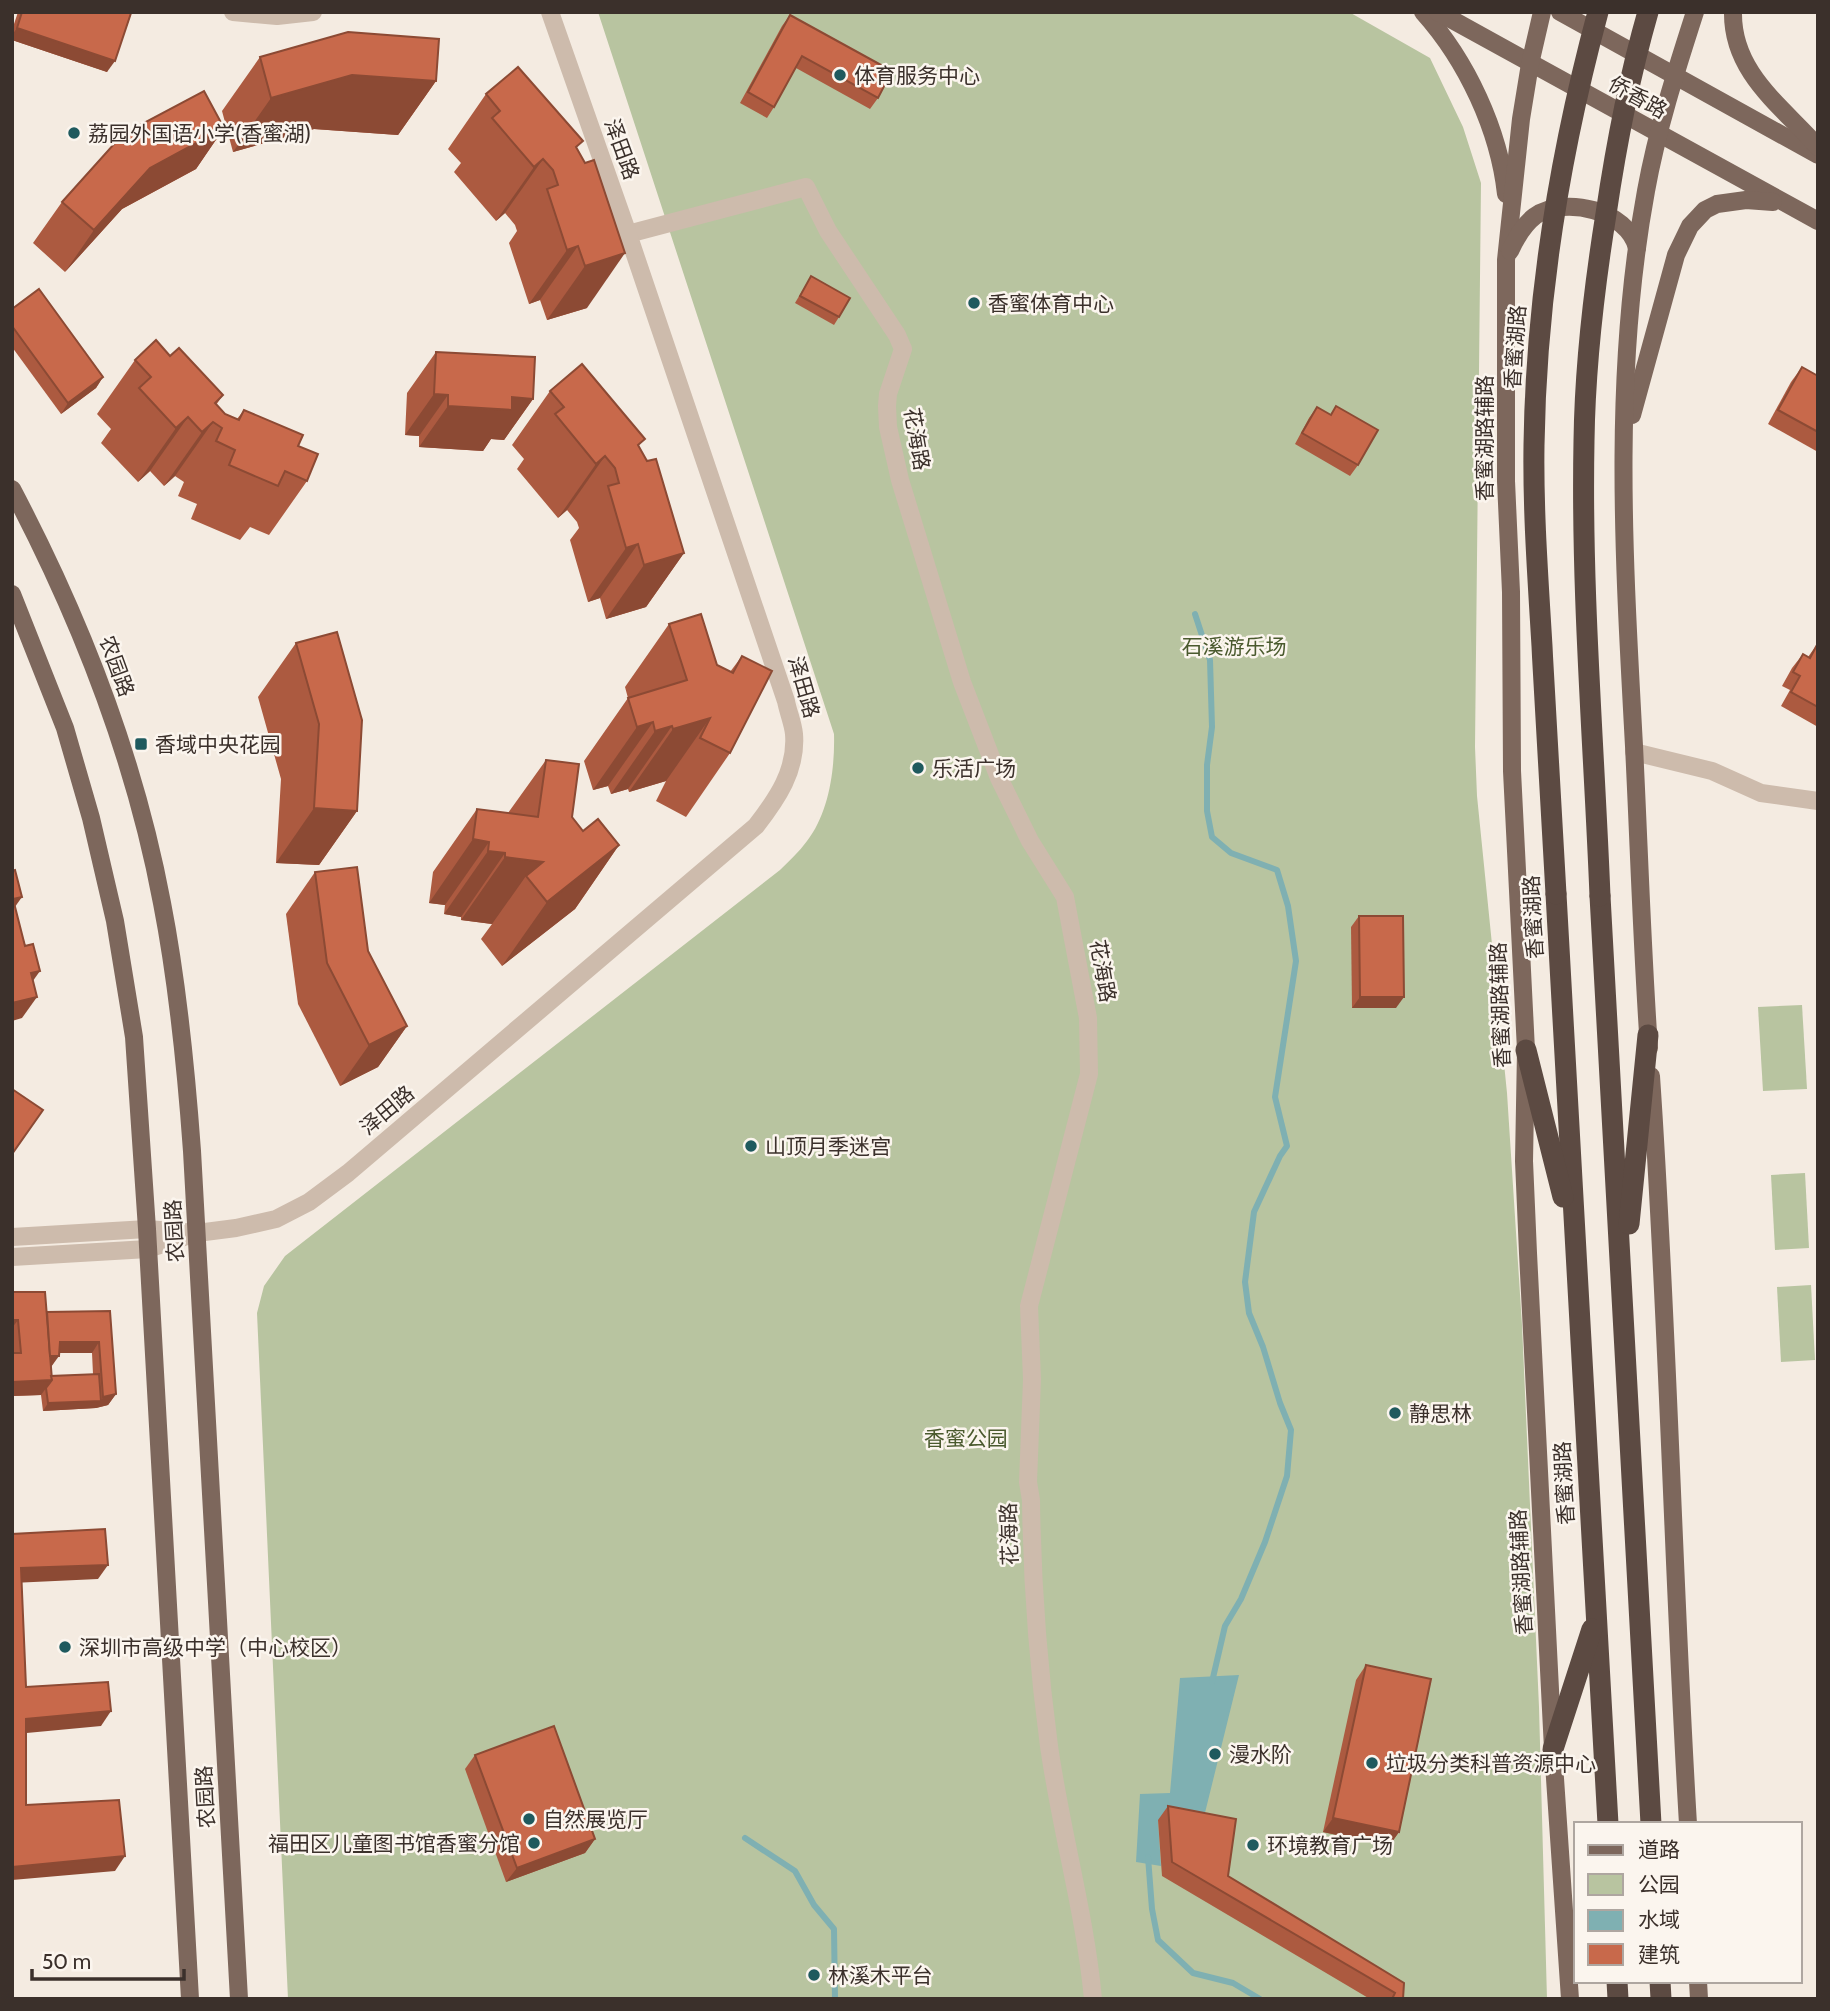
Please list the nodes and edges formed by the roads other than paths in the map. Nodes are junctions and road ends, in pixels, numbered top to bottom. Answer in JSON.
{"nodes":[{"id":1,"x":233,"y":12,"type":"edge"},
{"id":2,"x":313,"y":12,"type":"edge"},
{"id":3,"x":550,"y":12,"type":"edge"},
{"id":4,"x":1423,"y":12,"type":"edge"},
{"id":5,"x":1437,"y":12,"type":"edge"},
{"id":6,"x":1542,"y":12,"type":"edge"},
{"id":7,"x":1560,"y":12,"type":"edge"},
{"id":8,"x":1598,"y":12,"type":"edge"},
{"id":9,"x":1648,"y":12,"type":"edge"},
{"id":10,"x":1695,"y":12,"type":"edge"},
{"id":11,"x":1733,"y":12,"type":"edge"},
{"id":12,"x":1530,"y":64,"type":"junction"},
{"id":13,"x":1674,"y":76,"type":"junction"},
{"id":14,"x":1660,"y":135,"type":"junction"},
{"id":15,"x":1818,"y":147,"type":"edge"},
{"id":16,"x":1818,"y":155,"type":"edge"},
{"id":17,"x":1796,"y":210,"type":"junction"},
{"id":18,"x":1818,"y":221,"type":"edge"},
{"id":19,"x":628,"y":234,"type":"junction"},
{"id":20,"x":1508,"y":239,"type":"junction"},
{"id":21,"x":1637,"y":248,"type":"junction"},
{"id":22,"x":1506,"y":260,"type":"junction"},
{"id":23,"x":1623,"y":445,"type":"junction"},
{"id":24,"x":12,"y":489,"type":"edge"},
{"id":25,"x":12,"y":594,"type":"edge"},
{"id":26,"x":1634,"y":752,"type":"junction"},
{"id":27,"x":1818,"y":801,"type":"edge"},
{"id":28,"x":1648,"y":1035,"type":"junction"},
{"id":29,"x":1525,"y":1050,"type":"junction"},
{"id":30,"x":147,"y":1229,"type":"junction"},
{"id":31,"x":197,"y":1233,"type":"junction"},
{"id":32,"x":12,"y":1237,"type":"edge"},
{"id":33,"x":1575,"y":1245,"type":"junction"},
{"id":34,"x":148,"y":1249,"type":"junction"},
{"id":35,"x":12,"y":1257,"type":"edge"},
{"id":36,"x":1622,"y":1288,"type":"junction"},
{"id":37,"x":1596,"y":1617,"type":"junction"},
{"id":38,"x":1553,"y":1749,"type":"junction"},
{"id":39,"x":1608,"y":1822,"type":"edge"},
{"id":40,"x":1651,"y":1822,"type":"edge"},
{"id":41,"x":1688,"y":1822,"type":"edge"},
{"id":42,"x":190,"y":1999,"type":"edge"},
{"id":43,"x":239,"y":1999,"type":"edge"},
{"id":44,"x":1093,"y":1999,"type":"edge"},
{"id":45,"x":1570,"y":1999,"type":"edge"}],
"edges":[{"from":1,"to":2,"type":"street"},
{"from":3,"to":19,"type":"street","name":"泽田路"},
{"from":4,"to":20,"type":"main road"},
{"from":5,"to":12,"type":"main road","name":"侨香路"},
{"from":6,"to":12,"type":"main road","name":"香蜜湖路辅路"},
{"from":7,"to":13,"type":"main road","name":"侨香路"},
{"from":8,"to":33,"type":"highway","name":"香蜜湖路","bridge":true},
{"from":9,"to":36,"type":"highway","bridge":true},
{"from":10,"to":13,"type":"main road"},
{"from":11,"to":15,"type":"main road"},
{"from":12,"to":14,"type":"main road","name":"侨香路"},
{"from":12,"to":20,"type":"main road","name":"香蜜湖路辅路"},
{"from":13,"to":14,"type":"main road"},
{"from":13,"to":16,"type":"main road","name":"侨香路"},
{"from":14,"to":17,"type":"main road","name":"侨香路"},
{"from":14,"to":21,"type":"main road"},
{"from":17,"to":18,"type":"main road","name":"侨香路"},
{"from":17,"to":23,"type":"main road"},
{"from":19,"to":31,"type":"street","name":"泽田路"},
{"from":19,"to":44,"type":"street","name":"花海路"},
{"from":20,"to":22,"type":"main road","name":"香蜜湖路辅路"},
{"from":21,"to":22,"type":"main road"},
{"from":21,"to":23,"type":"main road"},
{"from":22,"to":29,"type":"main road","name":"香蜜湖路辅路"},
{"from":23,"to":26,"type":"main road"},
{"from":24,"to":31,"type":"main road","name":"农园路"},
{"from":25,"to":30,"type":"main road","name":"农园路"},
{"from":26,"to":27,"type":"street"},
{"from":26,"to":28,"type":"main road"},
{"from":28,"to":36,"type":"highway"},
{"from":28,"to":41,"type":"main road"},
{"from":29,"to":33,"type":"highway"},
{"from":29,"to":38,"type":"main road","name":"香蜜湖路辅路"},
{"from":30,"to":31,"type":"street","name":"泽田路"},
{"from":30,"to":32,"type":"street","name":"泽田路"},
{"from":30,"to":34,"type":"main road","name":"农园路"},
{"from":31,"to":34,"type":"street","name":"泽田路"},
{"from":31,"to":43,"type":"main road","name":"农园路"},
{"from":33,"to":37,"type":"highway","name":"香蜜湖路"},
{"from":34,"to":35,"type":"street","name":"泽田路"},
{"from":34,"to":42,"type":"main road","name":"农园路"},
{"from":36,"to":40,"type":"highway"},
{"from":37,"to":38,"type":"highway"},
{"from":37,"to":39,"type":"highway","name":"香蜜湖路"},
{"from":38,"to":45,"type":"main road","name":"香蜜湖路辅路"}]}
